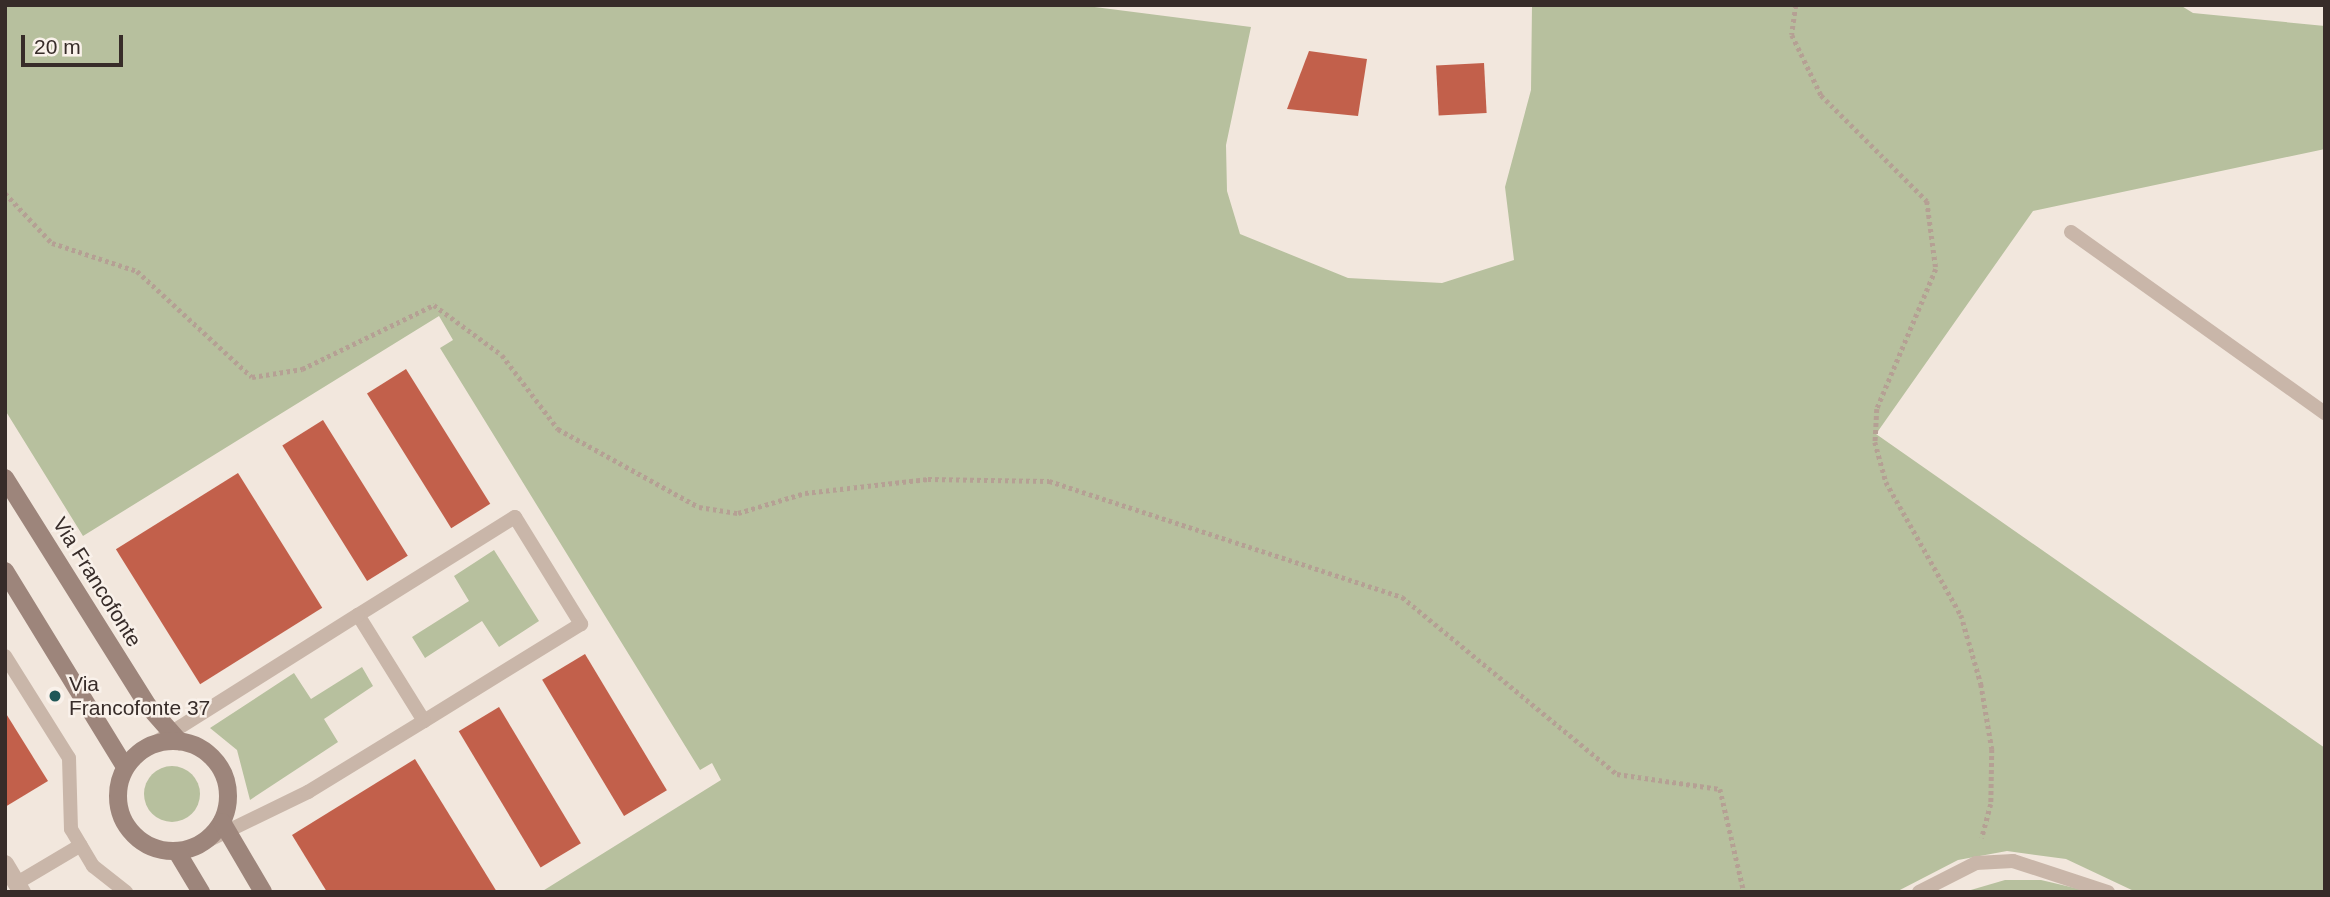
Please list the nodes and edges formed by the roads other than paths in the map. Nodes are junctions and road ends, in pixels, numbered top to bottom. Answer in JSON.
{"nodes":[{"id":1,"x":2071,"y":232,"type":"dead end"},
{"id":2,"x":2325,"y":413,"type":"edge"},
{"id":3,"x":5,"y":478,"type":"edge"},
{"id":4,"x":5,"y":571,"type":"edge"},
{"id":5,"x":358,"y":615,"type":"junction"},
{"id":6,"x":5,"y":656,"type":"edge"},
{"id":7,"x":424,"y":721,"type":"junction"},
{"id":8,"x":175,"y":736,"type":"junction"},
{"id":9,"x":125,"y":767,"type":"junction"},
{"id":10,"x":225,"y":827,"type":"junction"},
{"id":11,"x":81,"y":845,"type":"junction"},
{"id":12,"x":177,"y":852,"type":"junction"},
{"id":13,"x":5,"y":864,"type":"edge"},
{"id":14,"x":20,"y":888,"type":"edge"},
{"id":15,"x":126,"y":892,"type":"edge"},
{"id":16,"x":201,"y":892,"type":"edge"},
{"id":17,"x":263,"y":892,"type":"edge"},
{"id":18,"x":1919,"y":892,"type":"edge"},
{"id":19,"x":2108,"y":892,"type":"edge"}],
"edges":[{"from":1,"to":2,"type":"lane"},
{"from":3,"to":8,"type":"main road","name":"Via Francofonte"},
{"from":4,"to":9,"type":"main road"},
{"from":5,"to":7,"type":"lane"},
{"from":5,"to":7,"type":"lane"},
{"from":5,"to":8,"type":"lane"},
{"from":6,"to":11,"type":"lane"},
{"from":7,"to":10,"type":"lane"},
{"from":8,"to":9,"type":"main road"},
{"from":8,"to":10,"type":"main road"},
{"from":9,"to":12,"type":"main road"},
{"from":10,"to":12,"type":"main road"},
{"from":10,"to":17,"type":"main road"},
{"from":11,"to":14,"type":"lane"},
{"from":11,"to":15,"type":"lane"},
{"from":12,"to":16,"type":"main road"},
{"from":13,"to":14,"type":"street"},
{"from":18,"to":19,"type":"lane"}]}
